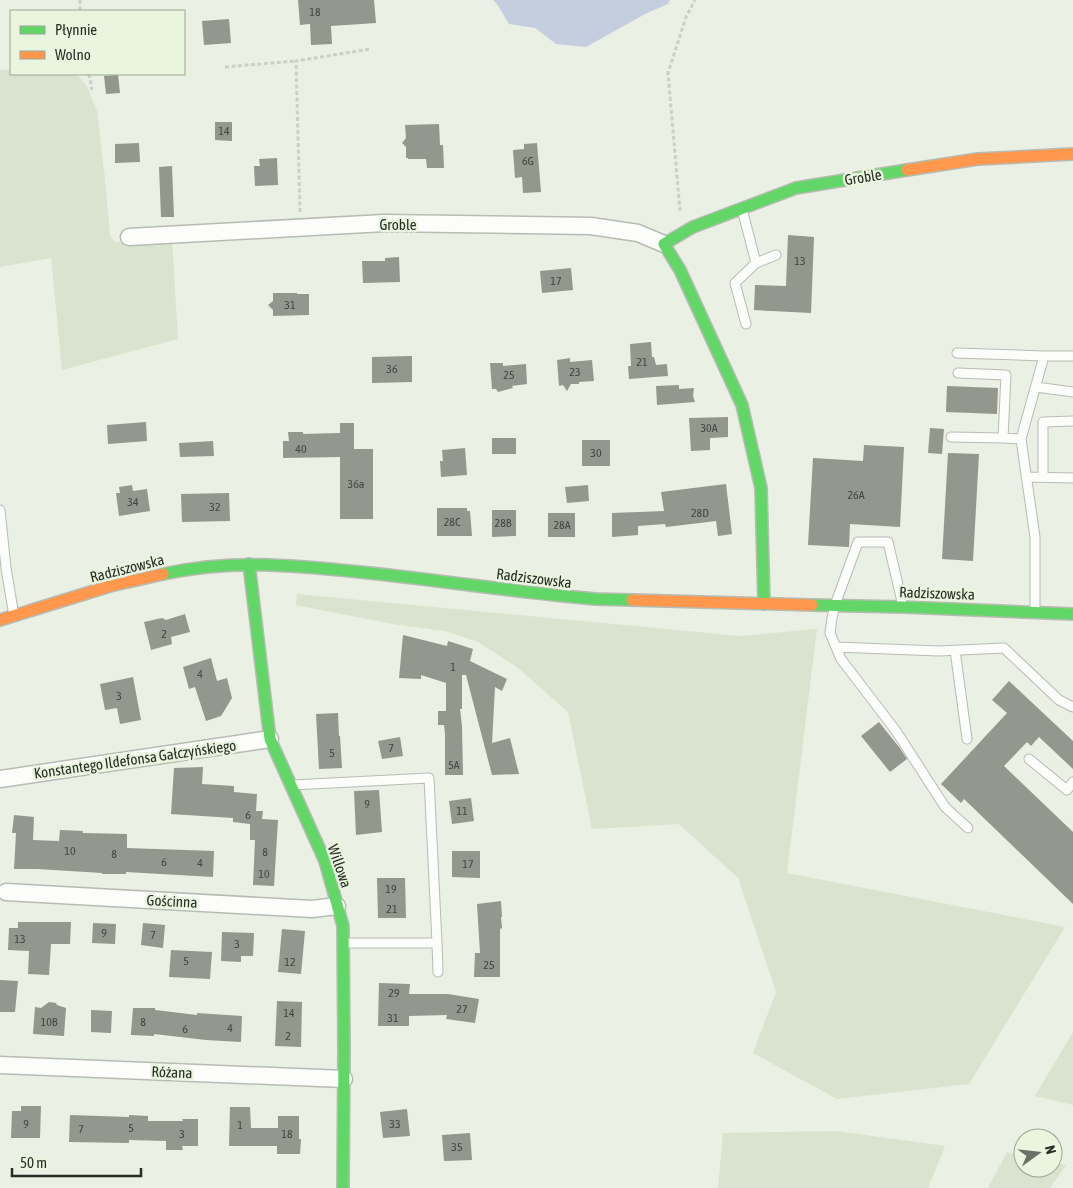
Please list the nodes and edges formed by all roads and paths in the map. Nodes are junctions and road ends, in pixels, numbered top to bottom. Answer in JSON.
{"nodes":[{"id":1,"x":695,"y":0,"type":"edge"},
{"id":2,"x":371,"y":49,"type":"dead end"},
{"id":3,"x":296,"y":61,"type":"junction"},
{"id":4,"x":225,"y":68,"type":"dead end"},
{"id":5,"x":89,"y":75,"type":"edge"},
{"id":6,"x":92,"y":90,"type":"dead end"},
{"id":7,"x":1073,"y":154,"type":"edge"},
{"id":8,"x":742,"y":208,"type":"junction"},
{"id":9,"x":693,"y":226,"type":"junction"},
{"id":10,"x":300,"y":228,"type":"junction"},
{"id":11,"x":130,"y":237,"type":"dead end"},
{"id":12,"x":664,"y":244,"type":"junction"},
{"id":13,"x":776,"y":255,"type":"dead end"},
{"id":14,"x":756,"y":263,"type":"junction"},
{"id":15,"x":746,"y":324,"type":"dead end"},
{"id":16,"x":957,"y":353,"type":"dead end"},
{"id":17,"x":1044,"y":356,"type":"junction"},
{"id":18,"x":1073,"y":356,"type":"edge"},
{"id":19,"x":958,"y":373,"type":"dead end"},
{"id":20,"x":1036,"y":387,"type":"junction"},
{"id":21,"x":1073,"y":392,"type":"edge"},
{"id":22,"x":1073,"y":421,"type":"edge"},
{"id":23,"x":951,"y":437,"type":"dead end"},
{"id":24,"x":1003,"y":438,"type":"junction"},
{"id":25,"x":1021,"y":439,"type":"junction"},
{"id":26,"x":1026,"y":477,"type":"junction"},
{"id":27,"x":1043,"y":477,"type":"junction"},
{"id":28,"x":1073,"y":478,"type":"edge"},
{"id":29,"x":0,"y":510,"type":"edge"},
{"id":30,"x":249,"y":564,"type":"junction"},
{"id":31,"x":764,"y":604,"type":"junction"},
{"id":32,"x":835,"y":605,"type":"junction"},
{"id":33,"x":903,"y":607,"type":"junction"},
{"id":34,"x":1036,"y":613,"type":"junction"},
{"id":35,"x":1073,"y":614,"type":"edge"},
{"id":36,"x":14,"y":616,"type":"junction"},
{"id":37,"x":0,"y":620,"type":"edge"},
{"id":38,"x":836,"y":647,"type":"junction"},
{"id":39,"x":955,"y":650,"type":"junction"},
{"id":40,"x":1073,"y":707,"type":"edge"},
{"id":41,"x":270,"y":739,"type":"junction"},
{"id":42,"x":967,"y":739,"type":"dead end"},
{"id":43,"x":1029,"y":759,"type":"dead end"},
{"id":44,"x":0,"y":779,"type":"edge"},
{"id":45,"x":1073,"y":782,"type":"edge"},
{"id":46,"x":290,"y":785,"type":"junction"},
{"id":47,"x":968,"y":828,"type":"dead end"},
{"id":48,"x":6,"y":892,"type":"dead end"},
{"id":49,"x":337,"y":906,"type":"junction"},
{"id":50,"x":343,"y":942,"type":"junction"},
{"id":51,"x":437,"y":943,"type":"junction"},
{"id":52,"x":438,"y":972,"type":"dead end"},
{"id":53,"x":0,"y":1066,"type":"edge"},
{"id":54,"x":344,"y":1079,"type":"junction"},
{"id":55,"x":342,"y":1188,"type":"edge"}],
"edges":[{"from":1,"to":9,"type":"path"},
{"from":2,"to":3,"type":"path"},
{"from":3,"to":4,"type":"path"},
{"from":3,"to":10,"type":"path"},
{"from":5,"to":6,"type":"path"},
{"from":7,"to":8,"type":"street","name":"Groble"},
{"from":8,"to":9,"type":"street","name":"Groble"},
{"from":8,"to":14,"type":"lane"},
{"from":9,"to":12,"type":"street","name":"Groble"},
{"from":10,"to":11,"type":"street","name":"Groble"},
{"from":10,"to":12,"type":"street","name":"Groble"},
{"from":12,"to":31,"type":"street"},
{"from":13,"to":14,"type":"lane"},
{"from":14,"to":15,"type":"lane"},
{"from":16,"to":17,"type":"lane"},
{"from":17,"to":18,"type":"lane"},
{"from":17,"to":20,"type":"lane"},
{"from":19,"to":24,"type":"lane"},
{"from":20,"to":21,"type":"lane"},
{"from":20,"to":25,"type":"lane"},
{"from":22,"to":27,"type":"lane"},
{"from":23,"to":24,"type":"lane"},
{"from":24,"to":25,"type":"lane"},
{"from":25,"to":26,"type":"lane"},
{"from":26,"to":27,"type":"lane"},
{"from":26,"to":34,"type":"lane"},
{"from":27,"to":28,"type":"lane"},
{"from":29,"to":36,"type":"lane"},
{"from":30,"to":31,"type":"street","name":"Radziszowska"},
{"from":30,"to":36,"type":"street","name":"Radziszowska"},
{"from":30,"to":41,"type":"street","name":"Willowa"},
{"from":31,"to":32,"type":"street","name":"Radziszowska"},
{"from":32,"to":33,"type":"street","name":"Radziszowska"},
{"from":32,"to":33,"type":"lane"},
{"from":32,"to":38,"type":"lane"},
{"from":33,"to":34,"type":"street","name":"Radziszowska"},
{"from":34,"to":35,"type":"street","name":"Radziszowska"},
{"from":36,"to":37,"type":"street","name":"Radziszowska"},
{"from":38,"to":39,"type":"lane"},
{"from":38,"to":47,"type":"lane"},
{"from":39,"to":40,"type":"lane"},
{"from":39,"to":42,"type":"lane"},
{"from":41,"to":44,"type":"street","name":"Konstantego Ildefonsa Gałczyńskiego"},
{"from":41,"to":46,"type":"street","name":"Willowa"},
{"from":43,"to":45,"type":"lane"},
{"from":46,"to":49,"type":"street","name":"Willowa"},
{"from":46,"to":51,"type":"lane"},
{"from":48,"to":49,"type":"street","name":"Gościnna"},
{"from":49,"to":50,"type":"street","name":"Willowa"},
{"from":50,"to":51,"type":"lane"},
{"from":50,"to":54,"type":"street","name":"Willowa"},
{"from":51,"to":52,"type":"lane"},
{"from":53,"to":54,"type":"street","name":"Różana"},
{"from":54,"to":55,"type":"street","name":"Willowa"}]}
